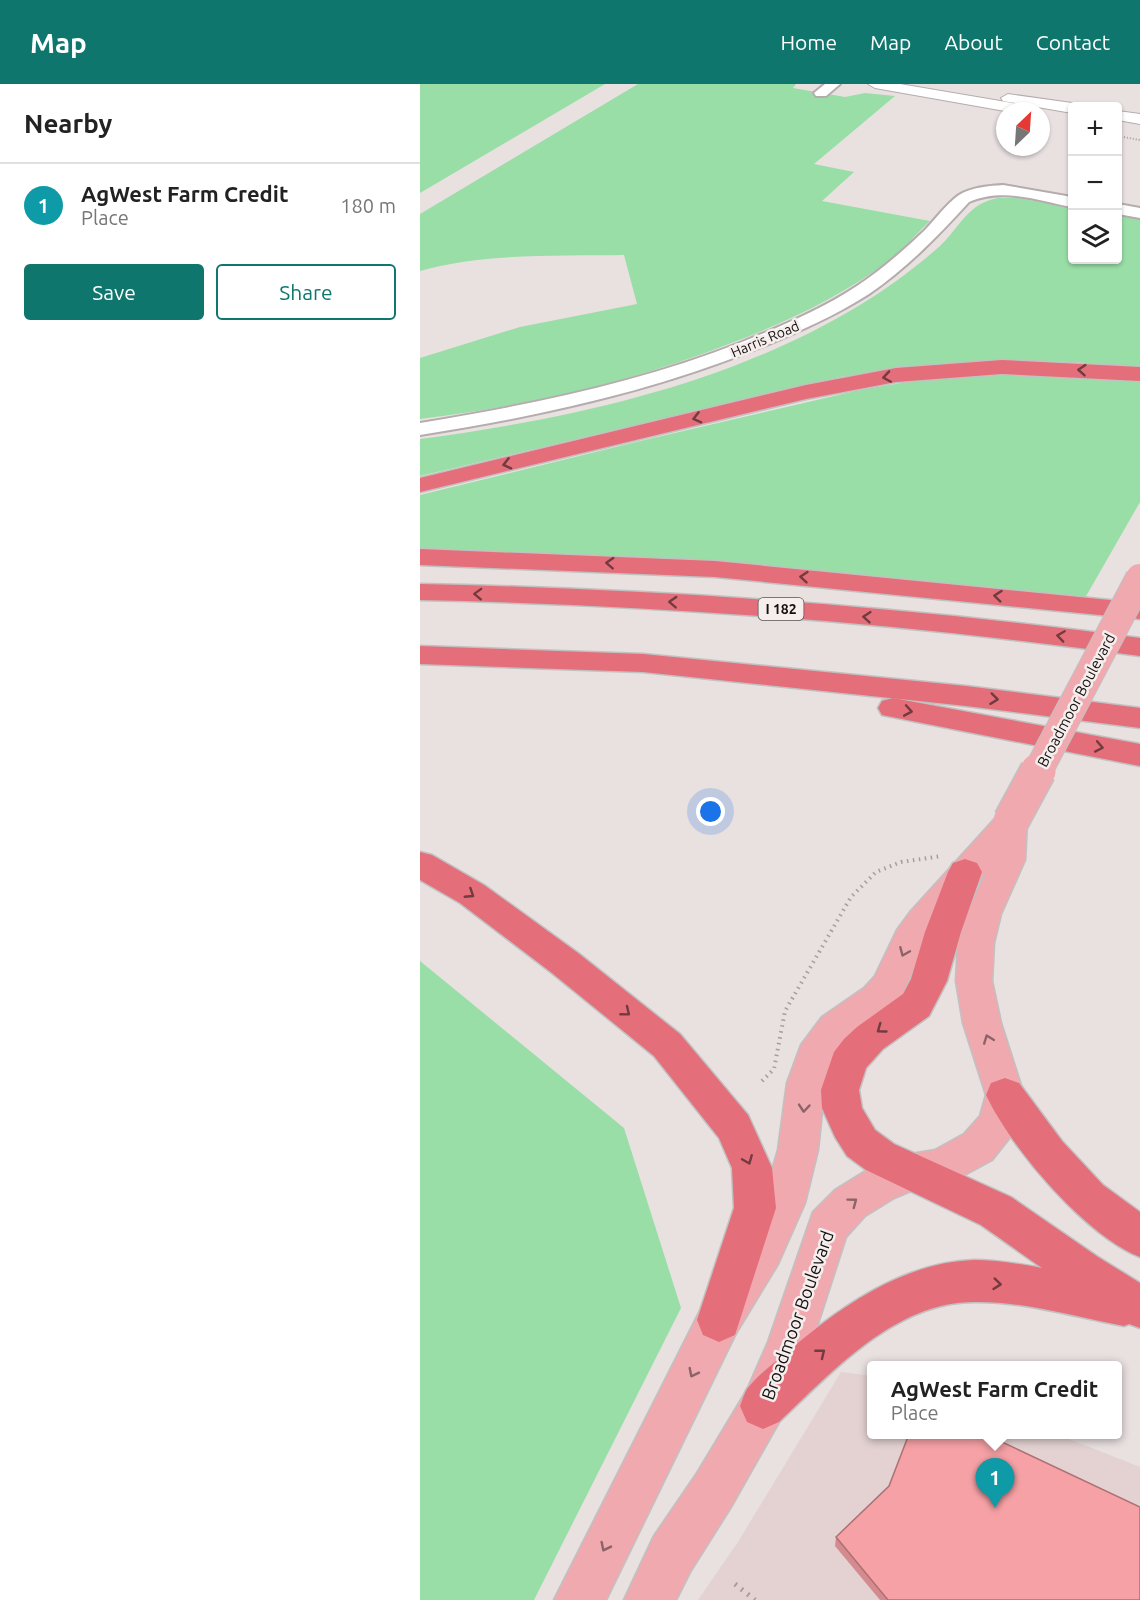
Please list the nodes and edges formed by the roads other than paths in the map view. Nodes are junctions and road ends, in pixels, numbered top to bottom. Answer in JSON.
{"nodes":[{"id":1,"x":833,"y":84,"type":"edge"},
{"id":2,"x":875,"y":84,"type":"edge"},
{"id":3,"x":920,"y":84,"type":"edge"},
{"id":4,"x":821,"y":93,"type":"dead end"},
{"id":5,"x":996,"y":105,"type":"edge"},
{"id":6,"x":1068,"y":107,"type":"edge"},
{"id":7,"x":1050,"y":115,"type":"edge"},
{"id":8,"x":1122,"y":117,"type":"edge"},
{"id":9,"x":1068,"y":118,"type":"edge"},
{"id":10,"x":1140,"y":119,"type":"edge"},
{"id":11,"x":1122,"y":128,"type":"edge"},
{"id":12,"x":1140,"y":130,"type":"edge"},
{"id":13,"x":1068,"y":201,"type":"edge"},
{"id":14,"x":1122,"y":210,"type":"edge"},
{"id":15,"x":1140,"y":213,"type":"edge"},
{"id":16,"x":1140,"y":374,"type":"edge"},
{"id":17,"x":420,"y":429,"type":"edge"},
{"id":18,"x":420,"y":485,"type":"edge"},
{"id":19,"x":420,"y":557,"type":"edge"},
{"id":20,"x":1140,"y":578,"type":"edge"},
{"id":21,"x":420,"y":592,"type":"edge"},
{"id":22,"x":1140,"y":611,"type":"edge"},
{"id":23,"x":1140,"y":647,"type":"edge"},
{"id":24,"x":420,"y":655,"type":"edge"},
{"id":25,"x":643,"y":663,"type":"junction"},
{"id":26,"x":1140,"y":718,"type":"edge"},
{"id":27,"x":1140,"y":755,"type":"edge"},
{"id":28,"x":1011,"y":821,"type":"junction"},
{"id":29,"x":958,"y":863,"type":"junction"},
{"id":30,"x":420,"y":864,"type":"edge"},
{"id":31,"x":1005,"y":1095,"type":"junction"},
{"id":32,"x":911,"y":1172,"type":"junction"},
{"id":33,"x":1140,"y":1237,"type":"edge"},
{"id":34,"x":1140,"y":1307,"type":"edge"},
{"id":35,"x":719,"y":1320,"type":"junction"},
{"id":36,"x":763,"y":1406,"type":"junction"},
{"id":37,"x":579,"y":1600,"type":"edge"},
{"id":38,"x":649,"y":1600,"type":"edge"}],
"edges":[{"from":1,"to":4,"type":"street"},
{"from":2,"to":5,"type":"main road"},
{"from":3,"to":6,"type":"main road"},
{"from":7,"to":9,"type":"main road"},
{"from":8,"to":10,"type":"main road"},
{"from":11,"to":12,"type":"main road"},
{"from":13,"to":17,"type":"street","name":"Harris Road"},
{"from":14,"to":15,"type":"street"},
{"from":16,"to":18,"type":"highway","one_way":true},
{"from":22,"to":19,"type":"highway","one_way":true},
{"from":20,"to":28,"type":"main road","name":"Broadmoor Boulevard","bridge":true},
{"from":23,"to":21,"type":"highway","number":"I 182","one_way":true},
{"from":24,"to":25,"type":"highway"},
{"from":25,"to":26,"type":"highway","one_way":true},
{"from":25,"to":27,"type":"highway","one_way":true},
{"from":28,"to":29,"type":"main road","name":"Broadmoor Boulevard"},
{"from":31,"to":28,"type":"main road","name":"Broadmoor Boulevard","one_way":true},
{"from":29,"to":32,"type":"highway","one_way":true},
{"from":29,"to":35,"type":"main road","name":"Broadmoor Boulevard","one_way":true},
{"from":30,"to":35,"type":"highway","one_way":true},
{"from":31,"to":32,"type":"main road","name":"Broadmoor Boulevard"},
{"from":31,"to":33,"type":"highway"},
{"from":32,"to":34,"type":"highway"},
{"from":36,"to":32,"type":"main road","name":"Broadmoor Boulevard","one_way":true},
{"from":36,"to":34,"type":"highway","one_way":true},
{"from":35,"to":37,"type":"main road","name":"Broadmoor Boulevard","one_way":true},
{"from":36,"to":38,"type":"main road","name":"Broadmoor Boulevard"}]}
